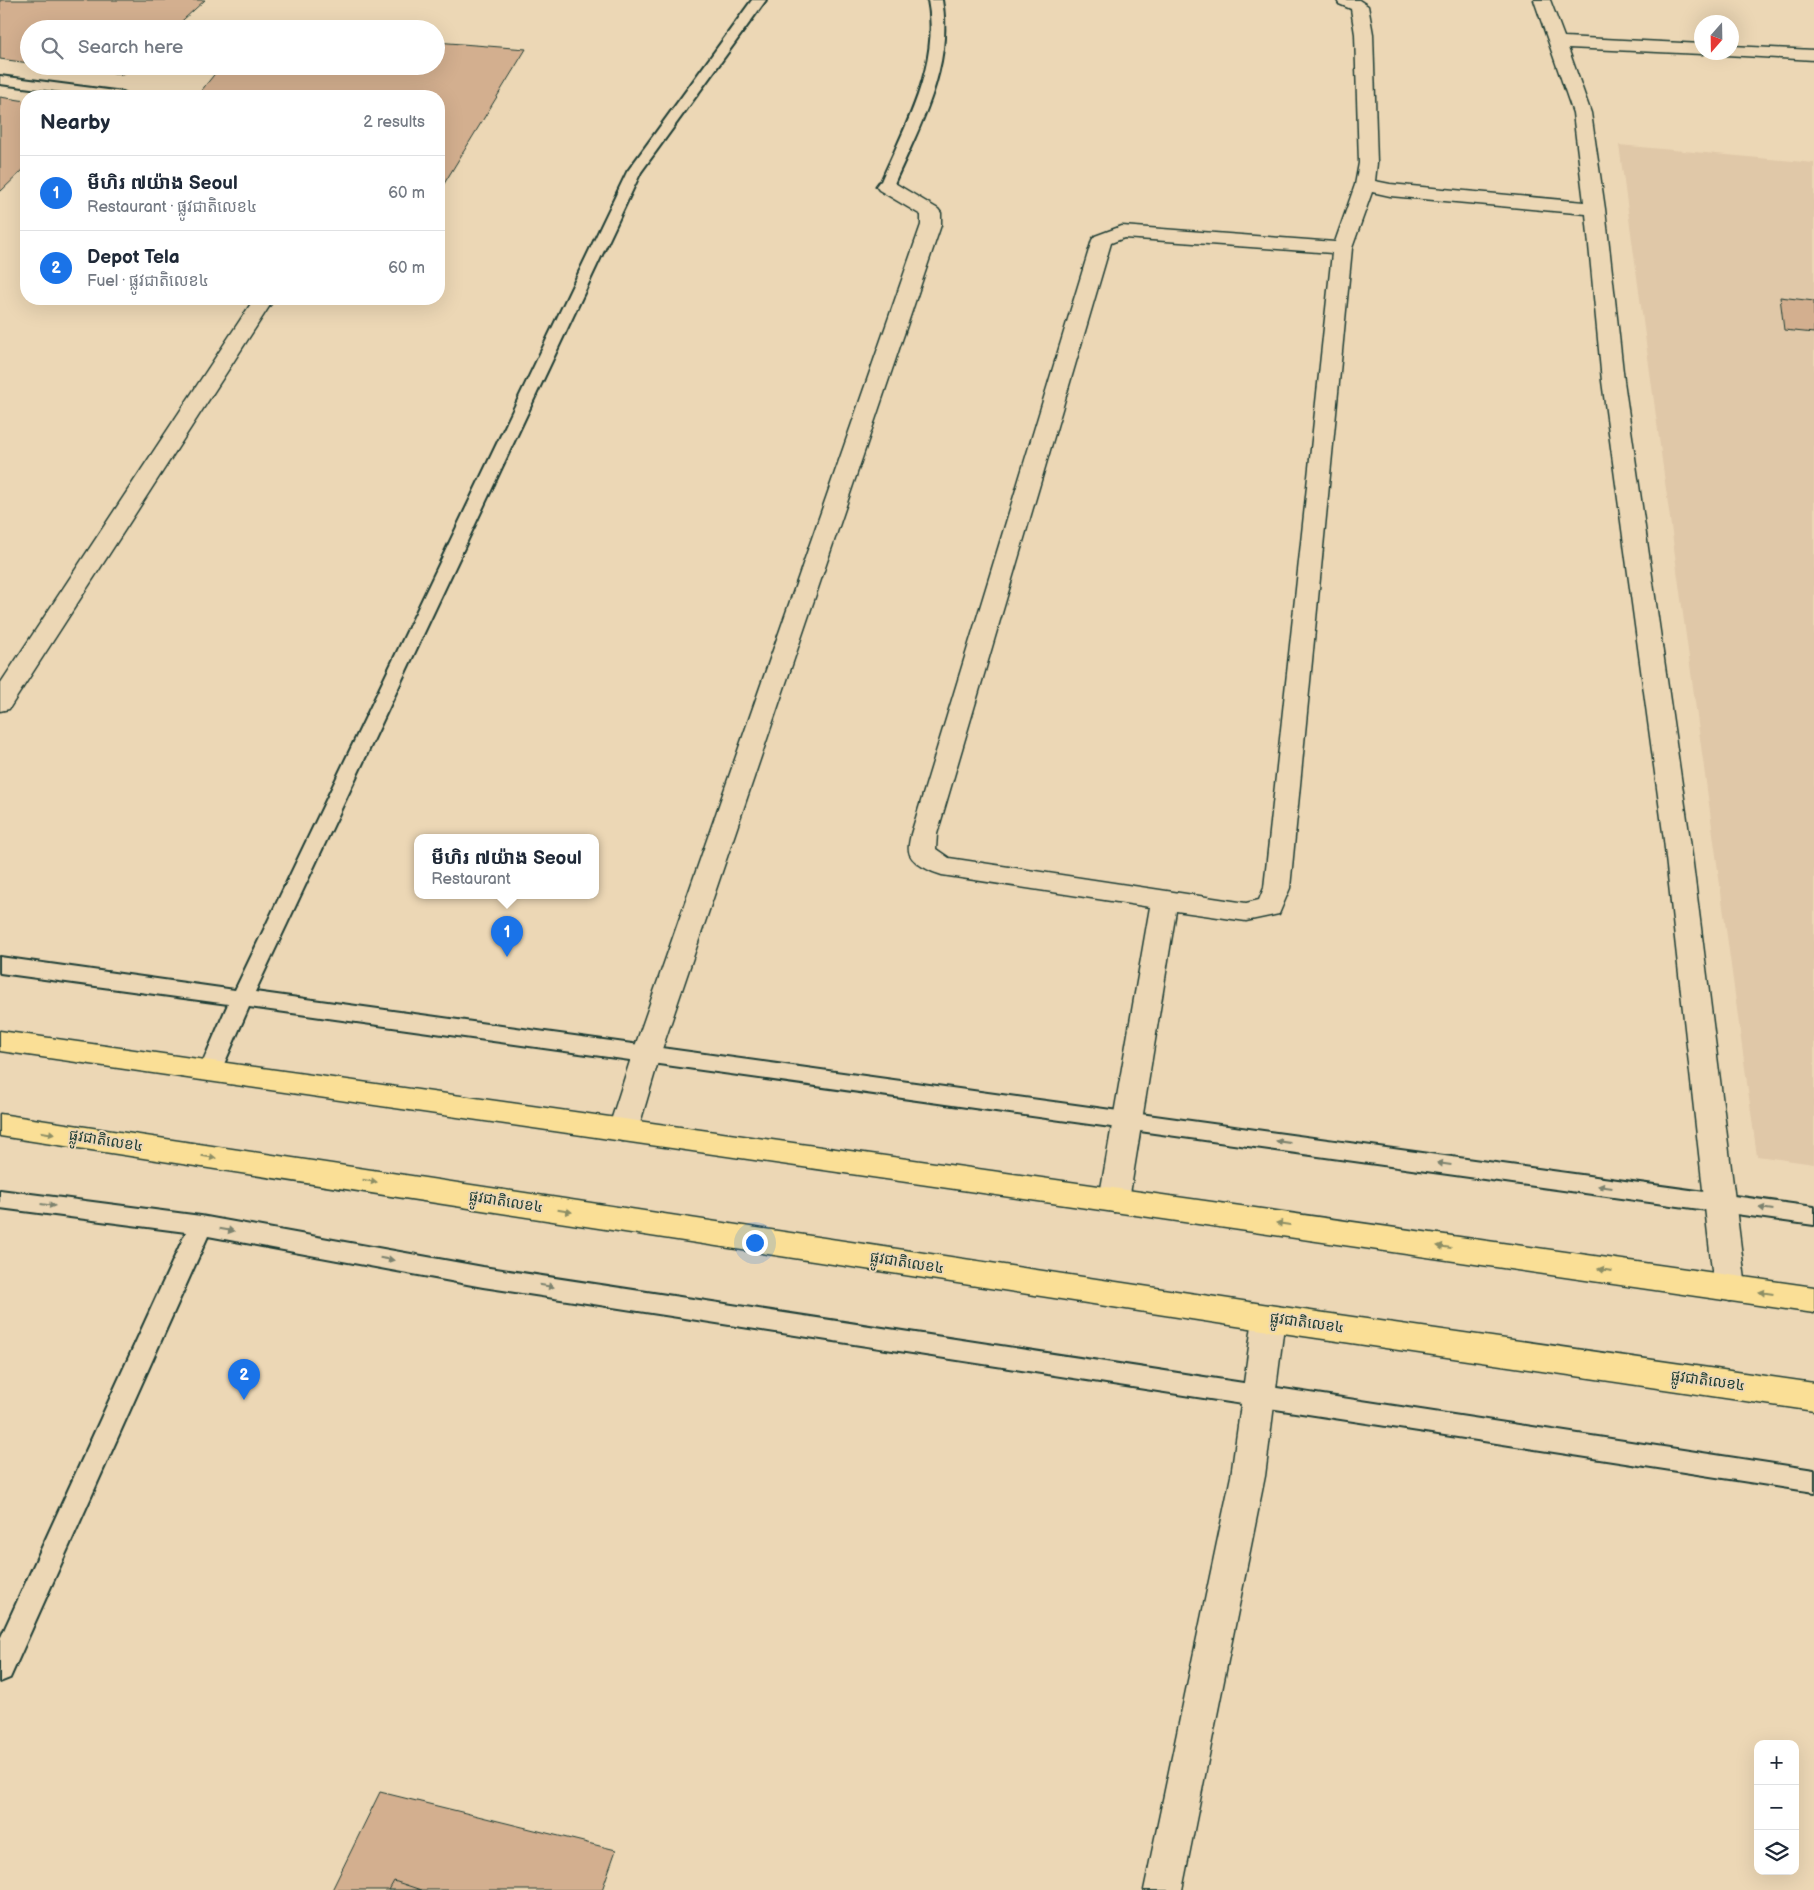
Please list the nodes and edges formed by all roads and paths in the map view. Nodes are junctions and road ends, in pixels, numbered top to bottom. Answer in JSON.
{"nodes":[{"id":1,"x":759,"y":0,"type":"edge"},
{"id":2,"x":935,"y":0,"type":"edge"},
{"id":3,"x":1346,"y":0,"type":"edge"},
{"id":4,"x":1542,"y":0,"type":"edge"},
{"id":5,"x":1558,"y":42,"type":"junction"},
{"id":6,"x":1694,"y":49,"type":"edge"},
{"id":7,"x":1739,"y":51,"type":"edge"},
{"id":8,"x":1814,"y":55,"type":"edge"},
{"id":9,"x":0,"y":80,"type":"edge"},
{"id":10,"x":77,"y":90,"type":"edge"},
{"id":11,"x":1364,"y":185,"type":"junction"},
{"id":12,"x":886,"y":186,"type":"joint"},
{"id":13,"x":1596,"y":209,"type":"junction"},
{"id":14,"x":1342,"y":248,"type":"junction"},
{"id":15,"x":260,"y":305,"type":"edge"},
{"id":16,"x":0,"y":703,"type":"edge"},
{"id":17,"x":1164,"y":901,"type":"junction"},
{"id":18,"x":0,"y":965,"type":"edge"},
{"id":19,"x":242,"y":998,"type":"junction"},
{"id":20,"x":0,"y":1040,"type":"edge"},
{"id":21,"x":646,"y":1055,"type":"junction"},
{"id":22,"x":210,"y":1070,"type":"junction"},
{"id":23,"x":1128,"y":1121,"type":"junction"},
{"id":24,"x":0,"y":1125,"type":"edge"},
{"id":25,"x":623,"y":1130,"type":"junction"},
{"id":26,"x":0,"y":1199,"type":"edge"},
{"id":27,"x":1114,"y":1200,"type":"junction"},
{"id":28,"x":1720,"y":1202,"type":"junction"},
{"id":29,"x":1814,"y":1216,"type":"edge"},
{"id":30,"x":201,"y":1225,"type":"junction"},
{"id":31,"x":1730,"y":1288,"type":"junction"},
{"id":32,"x":1814,"y":1300,"type":"edge"},
{"id":33,"x":1269,"y":1318,"type":"junction"},
{"id":34,"x":1258,"y":1396,"type":"junction"},
{"id":35,"x":1814,"y":1397,"type":"edge"},
{"id":36,"x":1814,"y":1480,"type":"edge"},
{"id":37,"x":0,"y":1669,"type":"edge"},
{"id":38,"x":1163,"y":1890,"type":"edge"}],
"edges":[{"from":1,"to":19,"type":"lane"},
{"from":2,"to":12,"type":"lane"},
{"from":3,"to":11,"type":"street"},
{"from":4,"to":5,"type":"street"},
{"from":5,"to":6,"type":"street"},
{"from":5,"to":13,"type":"street"},
{"from":7,"to":8,"type":"street"},
{"from":9,"to":10,"type":"lane"},
{"from":11,"to":13,"type":"street"},
{"from":11,"to":14,"type":"street"},
{"from":12,"to":21,"type":"street"},
{"from":13,"to":28,"type":"street"},
{"from":14,"to":17,"type":"street"},
{"from":14,"to":17,"type":"street"},
{"from":15,"to":16,"type":"street"},
{"from":17,"to":23,"type":"street"},
{"from":18,"to":19,"type":"lane"},
{"from":19,"to":21,"type":"lane"},
{"from":19,"to":22,"type":"lane"},
{"from":20,"to":22,"type":"highway"},
{"from":21,"to":23,"type":"lane"},
{"from":21,"to":25,"type":"street"},
{"from":22,"to":25,"type":"highway"},
{"from":23,"to":27,"type":"street"},
{"from":28,"to":23,"type":"lane","one_way":true},
{"from":24,"to":33,"type":"highway","name":"ផ្លូវជាតិលេខ៤","one_way":true},
{"from":25,"to":27,"type":"highway"},
{"from":26,"to":30,"type":"lane","one_way":true},
{"from":31,"to":27,"type":"highway","one_way":true},
{"from":29,"to":28,"type":"lane","one_way":true},
{"from":28,"to":31,"type":"street"},
{"from":30,"to":34,"type":"lane","one_way":true},
{"from":30,"to":37,"type":"lane"},
{"from":32,"to":31,"type":"highway","one_way":true},
{"from":33,"to":34,"type":"street"},
{"from":33,"to":35,"type":"highway","name":"ផ្លូវជាតិលេខ៤"},
{"from":34,"to":36,"type":"lane"},
{"from":34,"to":38,"type":"street"}]}
